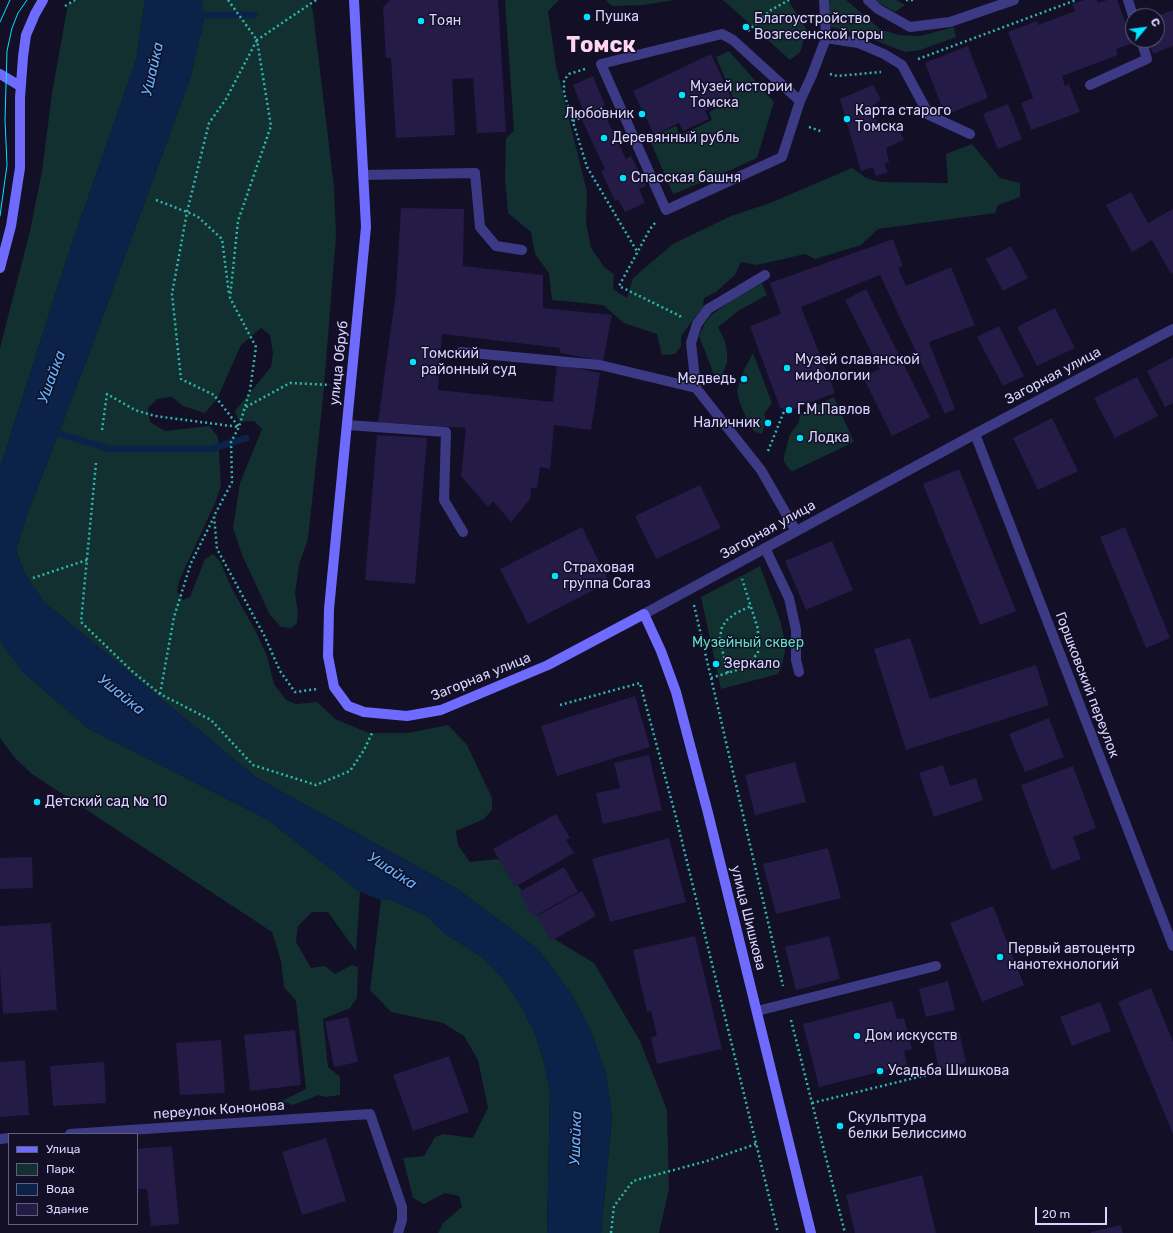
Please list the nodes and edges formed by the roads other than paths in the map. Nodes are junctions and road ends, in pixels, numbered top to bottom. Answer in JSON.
{"nodes":[{"id":1,"x":43,"y":0,"type":"edge"},
{"id":2,"x":354,"y":0,"type":"edge"},
{"id":3,"x":824,"y":0,"type":"edge"},
{"id":4,"x":868,"y":0,"type":"edge"},
{"id":5,"x":1014,"y":0,"type":"edge"},
{"id":6,"x":826,"y":38,"type":"junction"},
{"id":7,"x":1143,"y":48,"type":"edge"},
{"id":8,"x":0,"y":74,"type":"edge"},
{"id":9,"x":1090,"y":85,"type":"dead end"},
{"id":10,"x":20,"y":86,"type":"junction"},
{"id":11,"x":800,"y":101,"type":"junction"},
{"id":12,"x":970,"y":134,"type":"dead end"},
{"id":13,"x":363,"y":175,"type":"junction"},
{"id":14,"x":522,"y":250,"type":"dead end"},
{"id":15,"x":0,"y":268,"type":"edge"},
{"id":16,"x":765,"y":275,"type":"dead end"},
{"id":17,"x":1173,"y":329,"type":"edge"},
{"id":18,"x":461,"y":352,"type":"dead end"},
{"id":19,"x":696,"y":388,"type":"junction"},
{"id":20,"x":347,"y":426,"type":"junction"},
{"id":21,"x":975,"y":434,"type":"junction"},
{"id":22,"x":796,"y":531,"type":"junction"},
{"id":23,"x":463,"y":532,"type":"dead end"},
{"id":24,"x":765,"y":548,"type":"junction"},
{"id":25,"x":644,"y":614,"type":"junction"},
{"id":26,"x":799,"y":672,"type":"dead end"},
{"id":27,"x":364,"y":712,"type":"joint"},
{"id":28,"x":1173,"y":946,"type":"edge"},
{"id":29,"x":936,"y":966,"type":"dead end"},
{"id":30,"x":757,"y":1012,"type":"junction"},
{"id":31,"x":85,"y":1133,"type":"edge"},
{"id":32,"x":398,"y":1232,"type":"edge"},
{"id":33,"x":811,"y":1233,"type":"edge"}],
"edges":[{"from":1,"to":10,"type":"street"},
{"from":2,"to":13,"type":"street","name":"улица Обруб"},
{"from":3,"to":6,"type":"street"},
{"from":4,"to":5,"type":"street"},
{"from":6,"to":11,"type":"street"},
{"from":6,"to":12,"type":"street"},
{"from":7,"to":9,"type":"street"},
{"from":8,"to":10,"type":"street"},
{"from":10,"to":15,"type":"street"},
{"from":11,"to":11,"type":"street"},
{"from":13,"to":14,"type":"street"},
{"from":13,"to":20,"type":"street","name":"улица Обруб"},
{"from":16,"to":19,"type":"street"},
{"from":17,"to":21,"type":"street","name":"Загорная улица"},
{"from":18,"to":19,"type":"street"},
{"from":19,"to":22,"type":"street"},
{"from":20,"to":23,"type":"street"},
{"from":20,"to":27,"type":"street","name":"улица Обруб"},
{"from":21,"to":22,"type":"street","name":"Загорная улица"},
{"from":21,"to":28,"type":"street","name":"Горшковский переулок"},
{"from":22,"to":24,"type":"street","name":"Загорная улица"},
{"from":24,"to":25,"type":"street","name":"Загорная улица"},
{"from":24,"to":26,"type":"street"},
{"from":25,"to":27,"type":"street","name":"Загорная улица"},
{"from":25,"to":30,"type":"street","name":"улица Шишкова"},
{"from":29,"to":30,"type":"street"},
{"from":30,"to":33,"type":"street","name":"улица Шишкова"},
{"from":31,"to":32,"type":"street","name":"переулок Кононова"}]}
